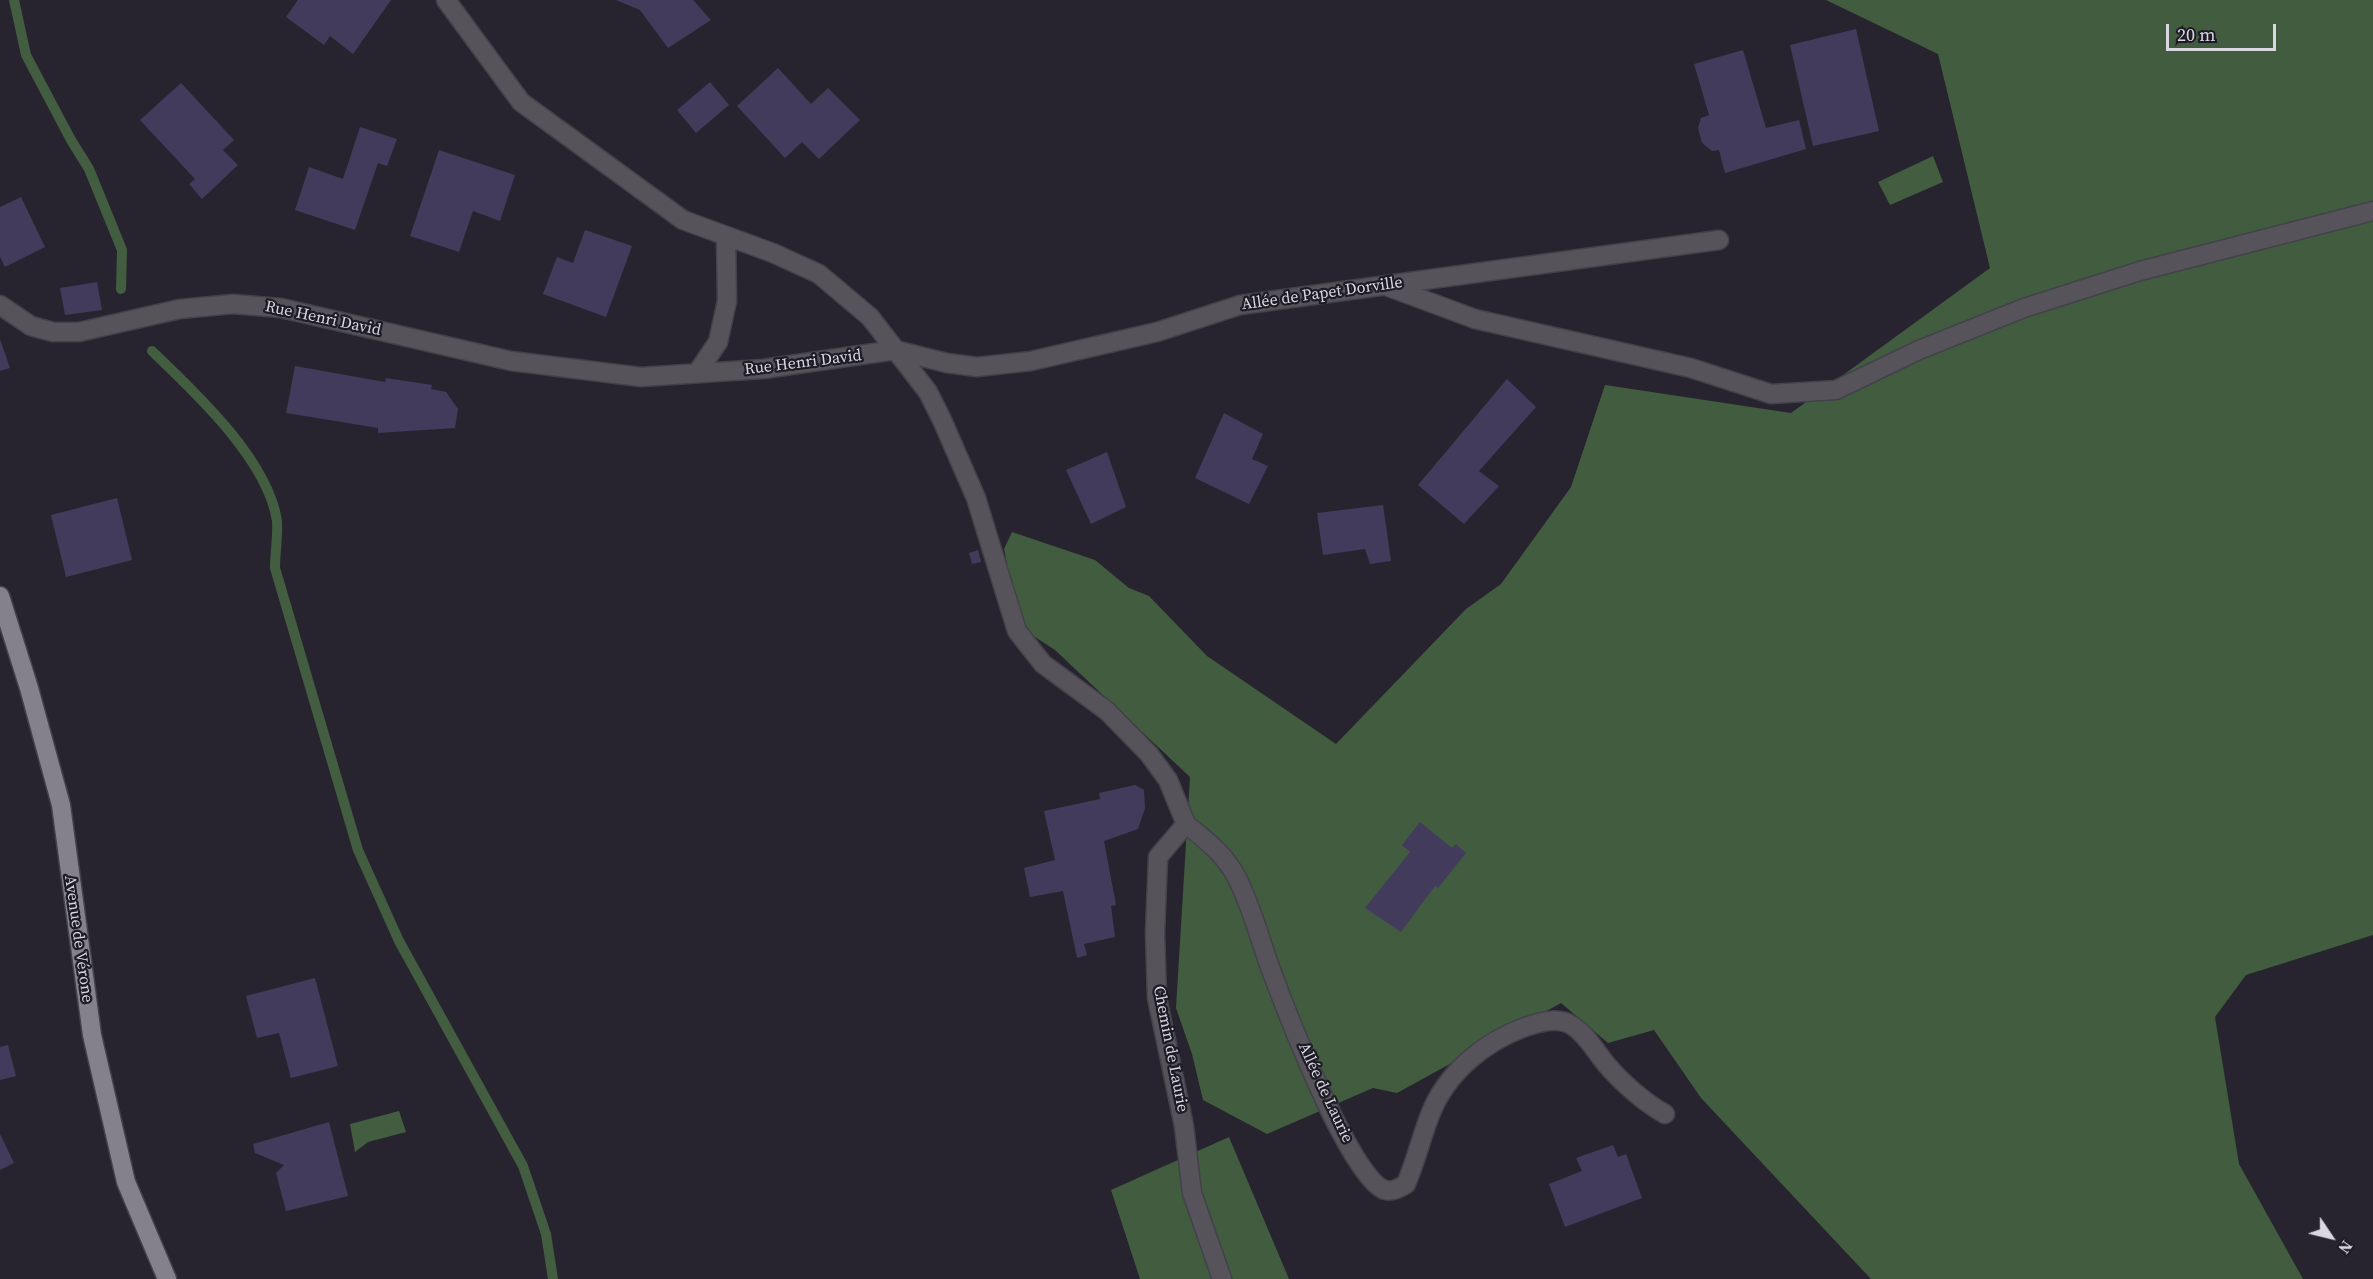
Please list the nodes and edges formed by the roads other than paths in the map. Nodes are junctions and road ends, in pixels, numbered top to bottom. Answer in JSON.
{"nodes":[{"id":1,"x":446,"y":0,"type":"edge"},
{"id":2,"x":2373,"y":211,"type":"edge"},
{"id":3,"x":726,"y":238,"type":"junction"},
{"id":4,"x":1719,"y":240,"type":"dead end"},
{"id":5,"x":1384,"y":285,"type":"junction"},
{"id":6,"x":0,"y":305,"type":"edge"},
{"id":7,"x":895,"y":350,"type":"junction"},
{"id":8,"x":697,"y":373,"type":"junction"},
{"id":9,"x":0,"y":596,"type":"edge"},
{"id":10,"x":1186,"y":824,"type":"junction"},
{"id":11,"x":1665,"y":1114,"type":"dead end"},
{"id":12,"x":167,"y":1279,"type":"edge"},
{"id":13,"x":1222,"y":1279,"type":"edge"}],
"edges":[{"from":1,"to":3,"type":"street"},
{"from":2,"to":5,"type":"street"},
{"from":3,"to":7,"type":"street"},
{"from":3,"to":8,"type":"street"},
{"from":4,"to":5,"type":"street","name":"Allée de Papet Dorville"},
{"from":5,"to":7,"type":"street","name":"Allée de Papet Dorville"},
{"from":6,"to":8,"type":"street","name":"Rue Henri David"},
{"from":7,"to":8,"type":"street","name":"Rue Henri David"},
{"from":7,"to":10,"type":"street"},
{"from":9,"to":12,"type":"main road","name":"Avenue de Vérone"},
{"from":10,"to":11,"type":"street","name":"Allée de Laurie"},
{"from":10,"to":13,"type":"street","name":"Chemin de Laurie"}]}
